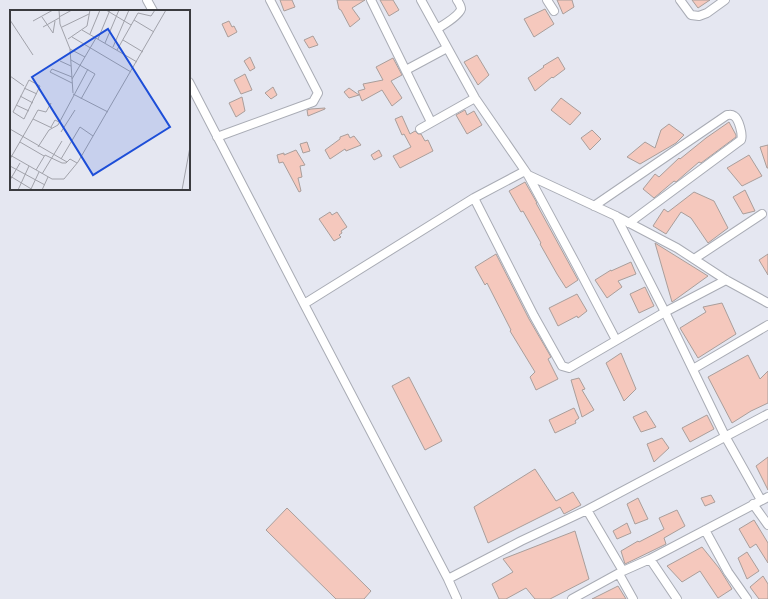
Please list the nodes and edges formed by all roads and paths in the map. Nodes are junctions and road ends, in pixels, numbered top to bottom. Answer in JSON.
{"nodes":[{"id":1,"x":147,"y":0,"type":"edge"},
{"id":2,"x":270,"y":0,"type":"edge"},
{"id":3,"x":372,"y":0,"type":"edge"},
{"id":4,"x":421,"y":0,"type":"edge"},
{"id":5,"x":457,"y":0,"type":"edge"},
{"id":6,"x":547,"y":0,"type":"edge"},
{"id":7,"x":680,"y":0,"type":"edge"},
{"id":8,"x":725,"y":0,"type":"edge"},
{"id":9,"x":152,"y":10,"type":"edge"},
{"id":10,"x":554,"y":12,"type":"dead end"},
{"id":11,"x":437,"y":29,"type":"junction"},
{"id":12,"x":447,"y":48,"type":"junction"},
{"id":13,"x":406,"y":70,"type":"junction"},
{"id":14,"x":190,"y":84,"type":"edge"},
{"id":15,"x":475,"y":98,"type":"junction"},
{"id":16,"x":431,"y":122,"type":"junction"},
{"id":17,"x":420,"y":129,"type":"dead end"},
{"id":18,"x":217,"y":137,"type":"junction"},
{"id":19,"x":526,"y":173,"type":"junction"},
{"id":20,"x":474,"y":198,"type":"junction"},
{"id":21,"x":594,"y":206,"type":"junction"},
{"id":22,"x":762,"y":214,"type":"dead end"},
{"id":23,"x":616,"y":216,"type":"junction"},
{"id":24,"x":629,"y":223,"type":"junction"},
{"id":25,"x":694,"y":259,"type":"junction"},
{"id":26,"x":726,"y":280,"type":"junction"},
{"id":27,"x":768,"y":303,"type":"edge"},
{"id":28,"x":304,"y":304,"type":"junction"},
{"id":29,"x":665,"y":312,"type":"junction"},
{"id":30,"x":768,"y":325,"type":"edge"},
{"id":31,"x":616,"y":340,"type":"junction"},
{"id":32,"x":693,"y":369,"type":"junction"},
{"id":33,"x":768,"y":414,"type":"edge"},
{"id":34,"x":725,"y":436,"type":"junction"},
{"id":35,"x":765,"y":499,"type":"edge"},
{"id":36,"x":753,"y":504,"type":"junction"},
{"id":37,"x":587,"y":510,"type":"junction"},
{"id":38,"x":768,"y":525,"type":"edge"},
{"id":39,"x":705,"y":530,"type":"junction"},
{"id":40,"x":650,"y":559,"type":"junction"},
{"id":41,"x":621,"y":573,"type":"junction"},
{"id":42,"x":448,"y":579,"type":"junction"},
{"id":43,"x":457,"y":599,"type":"edge"},
{"id":44,"x":572,"y":599,"type":"edge"},
{"id":45,"x":633,"y":599,"type":"edge"},
{"id":46,"x":677,"y":599,"type":"edge"},
{"id":47,"x":747,"y":599,"type":"edge"}],
"edges":[{"from":1,"to":9,"type":"street"},
{"from":2,"to":18,"type":"street"},
{"from":3,"to":13,"type":"street"},
{"from":4,"to":11,"type":"street"},
{"from":5,"to":11,"type":"street"},
{"from":6,"to":10,"type":"street"},
{"from":7,"to":8,"type":"street"},
{"from":11,"to":12,"type":"street"},
{"from":12,"to":13,"type":"street"},
{"from":12,"to":15,"type":"street"},
{"from":13,"to":16,"type":"street"},
{"from":14,"to":18,"type":"street"},
{"from":15,"to":16,"type":"street"},
{"from":15,"to":19,"type":"street"},
{"from":16,"to":17,"type":"street"},
{"from":18,"to":28,"type":"street"},
{"from":19,"to":20,"type":"street"},
{"from":19,"to":21,"type":"street"},
{"from":19,"to":31,"type":"street"},
{"from":20,"to":28,"type":"street"},
{"from":20,"to":31,"type":"street"},
{"from":21,"to":23,"type":"street"},
{"from":21,"to":24,"type":"street"},
{"from":22,"to":25,"type":"street"},
{"from":23,"to":24,"type":"street"},
{"from":23,"to":29,"type":"street"},
{"from":24,"to":25,"type":"street"},
{"from":25,"to":26,"type":"street"},
{"from":26,"to":27,"type":"street"},
{"from":26,"to":29,"type":"street"},
{"from":28,"to":42,"type":"street"},
{"from":29,"to":31,"type":"street"},
{"from":29,"to":32,"type":"street"},
{"from":30,"to":32,"type":"street"},
{"from":32,"to":34,"type":"street"},
{"from":33,"to":34,"type":"street"},
{"from":34,"to":35,"type":"street"},
{"from":34,"to":37,"type":"street"},
{"from":35,"to":36,"type":"street"},
{"from":36,"to":38,"type":"street"},
{"from":36,"to":39,"type":"street"},
{"from":37,"to":41,"type":"street"},
{"from":37,"to":42,"type":"street"},
{"from":39,"to":40,"type":"street"},
{"from":39,"to":47,"type":"street"},
{"from":40,"to":41,"type":"street"},
{"from":40,"to":46,"type":"street"},
{"from":41,"to":44,"type":"street"},
{"from":41,"to":45,"type":"street"},
{"from":42,"to":43,"type":"street"}]}
